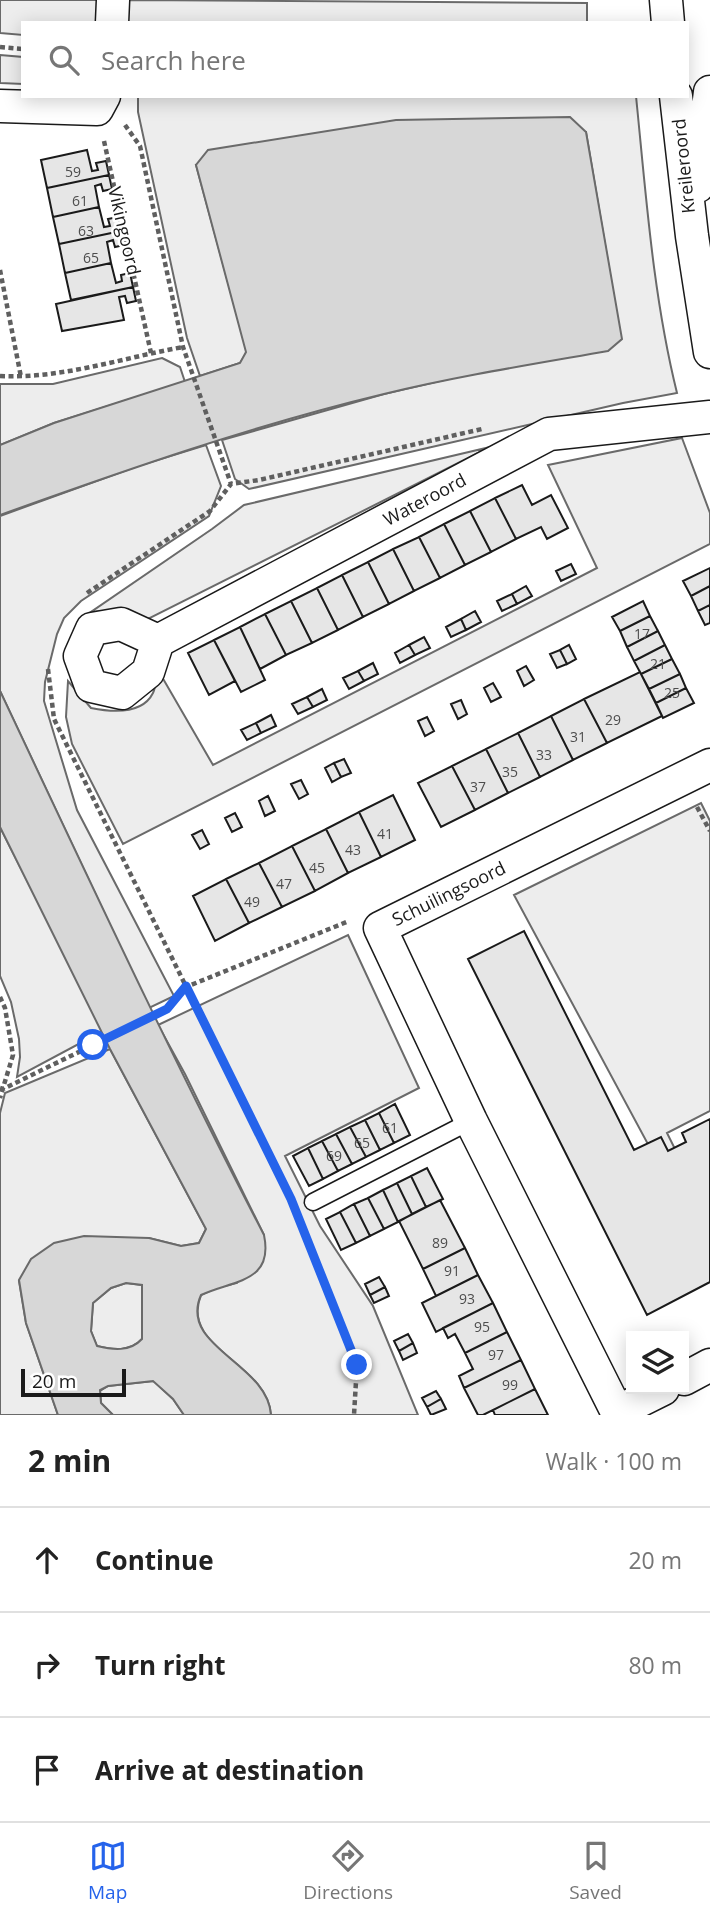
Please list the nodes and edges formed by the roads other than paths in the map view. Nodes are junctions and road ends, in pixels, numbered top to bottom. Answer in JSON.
{"nodes":[{"id":1,"x":113,"y":0,"type":"edge"},
{"id":2,"x":666,"y":0,"type":"edge"},
{"id":3,"x":112,"y":21,"type":"edge"},
{"id":4,"x":668,"y":21,"type":"edge"},
{"id":5,"x":710,"y":92,"type":"edge"},
{"id":6,"x":676,"y":98,"type":"edge"},
{"id":7,"x":100,"y":103,"type":"edge"},
{"id":8,"x":0,"y":106,"type":"edge"},
{"id":9,"x":692,"y":236,"type":"junction"},
{"id":10,"x":710,"y":352,"type":"edge"},
{"id":11,"x":710,"y":417,"type":"edge"},
{"id":12,"x":158,"y":641,"type":"dead end"},
{"id":13,"x":710,"y":765,"type":"edge"},
{"id":14,"x":471,"y":1121,"type":"junction"},
{"id":15,"x":313,"y":1202,"type":"dead end"},
{"id":16,"x":710,"y":1366,"type":"edge"},
{"id":17,"x":689,"y":1376,"type":"edge"},
{"id":18,"x":653,"y":1394,"type":"edge"}],
"edges":[{"from":1,"to":3,"type":"street"},
{"from":2,"to":4,"type":"street"},
{"from":5,"to":9,"type":"street","name":"Kreileroord"},
{"from":6,"to":9,"type":"street","name":"Kreileroord"},
{"from":7,"to":8,"type":"street"},
{"from":9,"to":10,"type":"street","name":"Kreileroord"},
{"from":11,"to":12,"type":"street","name":"Wateroord"},
{"from":13,"to":14,"type":"street","name":"Schuilingsoord"},
{"from":14,"to":15,"type":"lane"},
{"from":14,"to":18,"type":"street","name":"Schuilingsoord"},
{"from":16,"to":17,"type":"street"}]}
